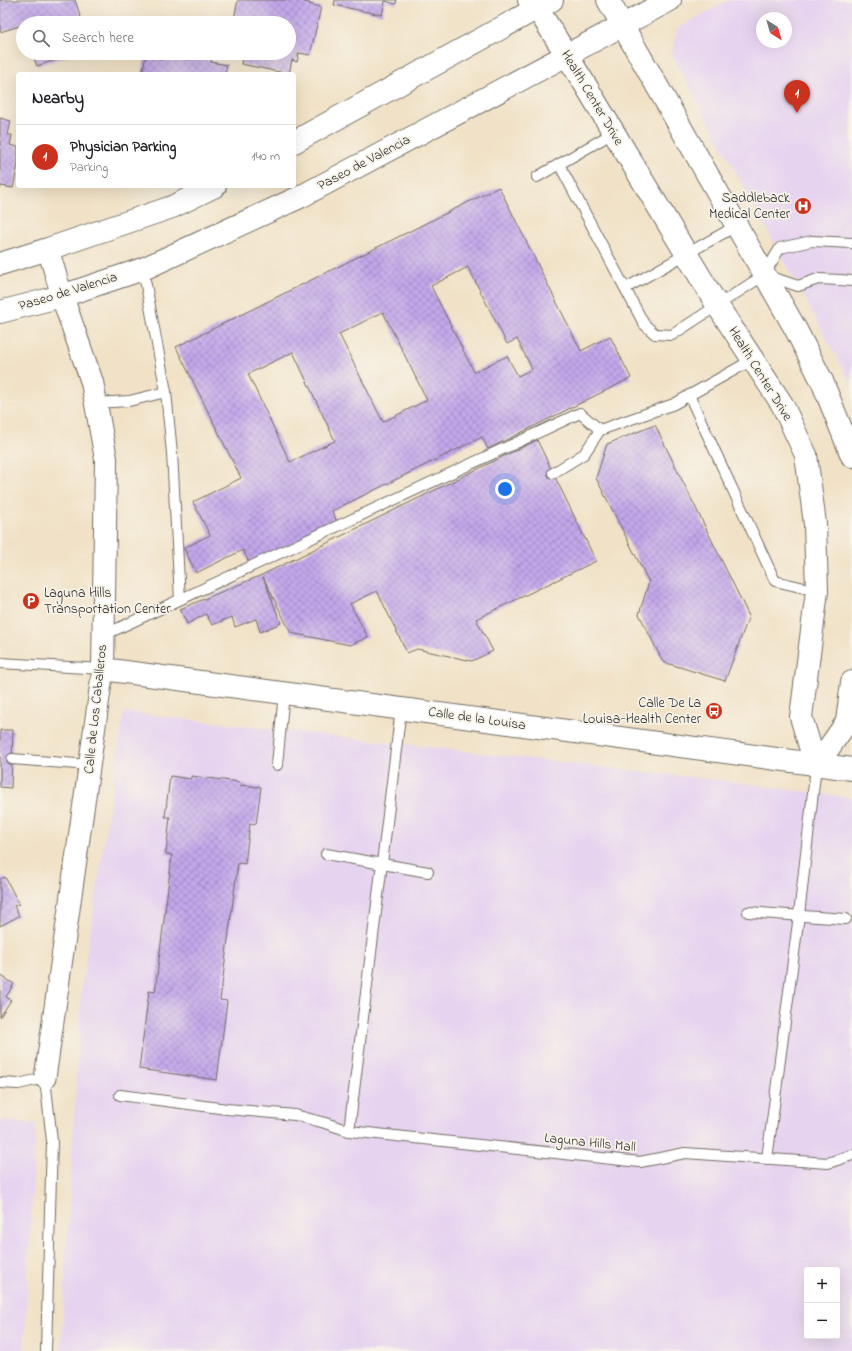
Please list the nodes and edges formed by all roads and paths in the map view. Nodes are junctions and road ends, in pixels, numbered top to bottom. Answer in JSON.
{"nodes":[{"id":1,"x":608,"y":0,"type":"edge"},
{"id":2,"x":670,"y":0,"type":"edge"},
{"id":3,"x":539,"y":3,"type":"edge"},
{"id":4,"x":622,"y":26,"type":"junction"},
{"id":5,"x":567,"y":56,"type":"junction"},
{"id":6,"x":613,"y":133,"type":"junction"},
{"id":7,"x":296,"y":141,"type":"edge"},
{"id":8,"x":559,"y":164,"type":"junction"},
{"id":9,"x":537,"y":177,"type":"dead end"},
{"id":10,"x":211,"y":188,"type":"edge"},
{"id":11,"x":736,"y":226,"type":"junction"},
{"id":12,"x":852,"y":243,"type":"edge"},
{"id":13,"x":48,"y":249,"type":"junction"},
{"id":14,"x":686,"y":254,"type":"junction"},
{"id":15,"x":0,"y":264,"type":"edge"},
{"id":16,"x":143,"y":269,"type":"junction"},
{"id":17,"x":764,"y":274,"type":"junction"},
{"id":18,"x":852,"y":281,"type":"edge"},
{"id":19,"x":626,"y":288,"type":"junction"},
{"id":20,"x":62,"y":296,"type":"junction"},
{"id":21,"x":717,"y":306,"type":"junction"},
{"id":22,"x":0,"y":312,"type":"edge"},
{"id":23,"x":752,"y":360,"type":"junction"},
{"id":24,"x":166,"y":392,"type":"junction"},
{"id":25,"x":689,"y":395,"type":"junction"},
{"id":26,"x":96,"y":403,"type":"junction"},
{"id":27,"x":600,"y":430,"type":"junction"},
{"id":28,"x":852,"y":456,"type":"edge"},
{"id":29,"x":554,"y":473,"type":"dead end"},
{"id":30,"x":817,"y":591,"type":"junction"},
{"id":31,"x":180,"y":599,"type":"junction"},
{"id":32,"x":104,"y":635,"type":"junction"},
{"id":33,"x":0,"y":663,"type":"edge"},
{"id":34,"x":103,"y":669,"type":"junction"},
{"id":35,"x":852,"y":682,"type":"edge"},
{"id":36,"x":284,"y":694,"type":"junction"},
{"id":37,"x":401,"y":709,"type":"junction"},
{"id":38,"x":12,"y":759,"type":"dead end"},
{"id":39,"x":90,"y":765,"type":"junction"},
{"id":40,"x":277,"y":765,"type":"dead end"},
{"id":41,"x":816,"y":766,"type":"junction"},
{"id":42,"x":852,"y":769,"type":"edge"},
{"id":43,"x":326,"y":854,"type":"dead end"},
{"id":44,"x":382,"y":864,"type":"junction"},
{"id":45,"x":428,"y":872,"type":"dead end"},
{"id":46,"x":748,"y":912,"type":"dead end"},
{"id":47,"x":799,"y":915,"type":"junction"},
{"id":48,"x":846,"y":919,"type":"dead end"},
{"id":49,"x":45,"y":1078,"type":"junction"},
{"id":50,"x":0,"y":1083,"type":"edge"},
{"id":51,"x":120,"y":1095,"type":"dead end"},
{"id":52,"x":349,"y":1131,"type":"junction"},
{"id":53,"x":852,"y":1155,"type":"edge"},
{"id":54,"x":767,"y":1159,"type":"junction"},
{"id":55,"x":46,"y":1351,"type":"edge"}],
"edges":[{"from":1,"to":4,"type":"street"},
{"from":2,"to":4,"type":"street","name":"Paseo de Valencia"},
{"from":3,"to":5,"type":"street","name":"Health Center Drive"},
{"from":3,"to":7,"type":"street"},
{"from":4,"to":5,"type":"street","name":"Paseo de Valencia"},
{"from":4,"to":11,"type":"street"},
{"from":5,"to":6,"type":"street","name":"Health Center Drive"},
{"from":5,"to":16,"type":"street","name":"Paseo de Valencia"},
{"from":6,"to":8,"type":"lane"},
{"from":6,"to":14,"type":"street","name":"Health Center Drive"},
{"from":8,"to":9,"type":"lane"},
{"from":8,"to":19,"type":"lane"},
{"from":10,"to":13,"type":"street"},
{"from":11,"to":14,"type":"lane"},
{"from":11,"to":17,"type":"street"},
{"from":12,"to":17,"type":"lane"},
{"from":13,"to":15,"type":"street"},
{"from":13,"to":20,"type":"street","name":"Calle de Los Caballeros"},
{"from":14,"to":19,"type":"lane"},
{"from":14,"to":21,"type":"street","name":"Health Center Drive"},
{"from":16,"to":20,"type":"street","name":"Paseo de Valencia"},
{"from":16,"to":24,"type":"lane"},
{"from":17,"to":18,"type":"lane"},
{"from":17,"to":21,"type":"lane"},
{"from":17,"to":28,"type":"street"},
{"from":19,"to":21,"type":"lane"},
{"from":20,"to":22,"type":"street","name":"Paseo de Valencia"},
{"from":20,"to":26,"type":"street","name":"Calle de Los Caballeros"},
{"from":21,"to":23,"type":"street","name":"Health Center Drive"},
{"from":23,"to":25,"type":"lane"},
{"from":23,"to":30,"type":"street","name":"Health Center Drive"},
{"from":24,"to":26,"type":"lane"},
{"from":24,"to":31,"type":"lane"},
{"from":25,"to":27,"type":"lane"},
{"from":25,"to":30,"type":"lane"},
{"from":26,"to":32,"type":"street","name":"Calle de Los Caballeros"},
{"from":27,"to":29,"type":"lane"},
{"from":27,"to":31,"type":"lane"},
{"from":30,"to":41,"type":"street","name":"Health Center Drive"},
{"from":31,"to":32,"type":"lane"},
{"from":32,"to":34,"type":"street","name":"Calle de Los Caballeros"},
{"from":33,"to":34,"type":"lane"},
{"from":34,"to":36,"type":"street","name":"Calle de la Louisa"},
{"from":34,"to":39,"type":"street","name":"Calle de Los Caballeros"},
{"from":35,"to":41,"type":"street"},
{"from":36,"to":37,"type":"street","name":"Calle de la Louisa"},
{"from":36,"to":40,"type":"lane"},
{"from":37,"to":41,"type":"street","name":"Calle de la Louisa"},
{"from":37,"to":44,"type":"lane"},
{"from":38,"to":39,"type":"lane"},
{"from":39,"to":49,"type":"street","name":"Calle de Los Caballeros"},
{"from":41,"to":42,"type":"street","name":"Calle de la Louisa"},
{"from":41,"to":47,"type":"lane"},
{"from":43,"to":44,"type":"lane"},
{"from":44,"to":45,"type":"lane"},
{"from":44,"to":52,"type":"lane"},
{"from":46,"to":47,"type":"lane"},
{"from":47,"to":48,"type":"lane"},
{"from":47,"to":54,"type":"lane"},
{"from":49,"to":50,"type":"lane"},
{"from":49,"to":55,"type":"lane"},
{"from":51,"to":52,"type":"lane","name":"Laguna Hills Mall"},
{"from":52,"to":54,"type":"lane","name":"Laguna Hills Mall"},
{"from":53,"to":54,"type":"lane","name":"Laguna Hills Mall"}]}
